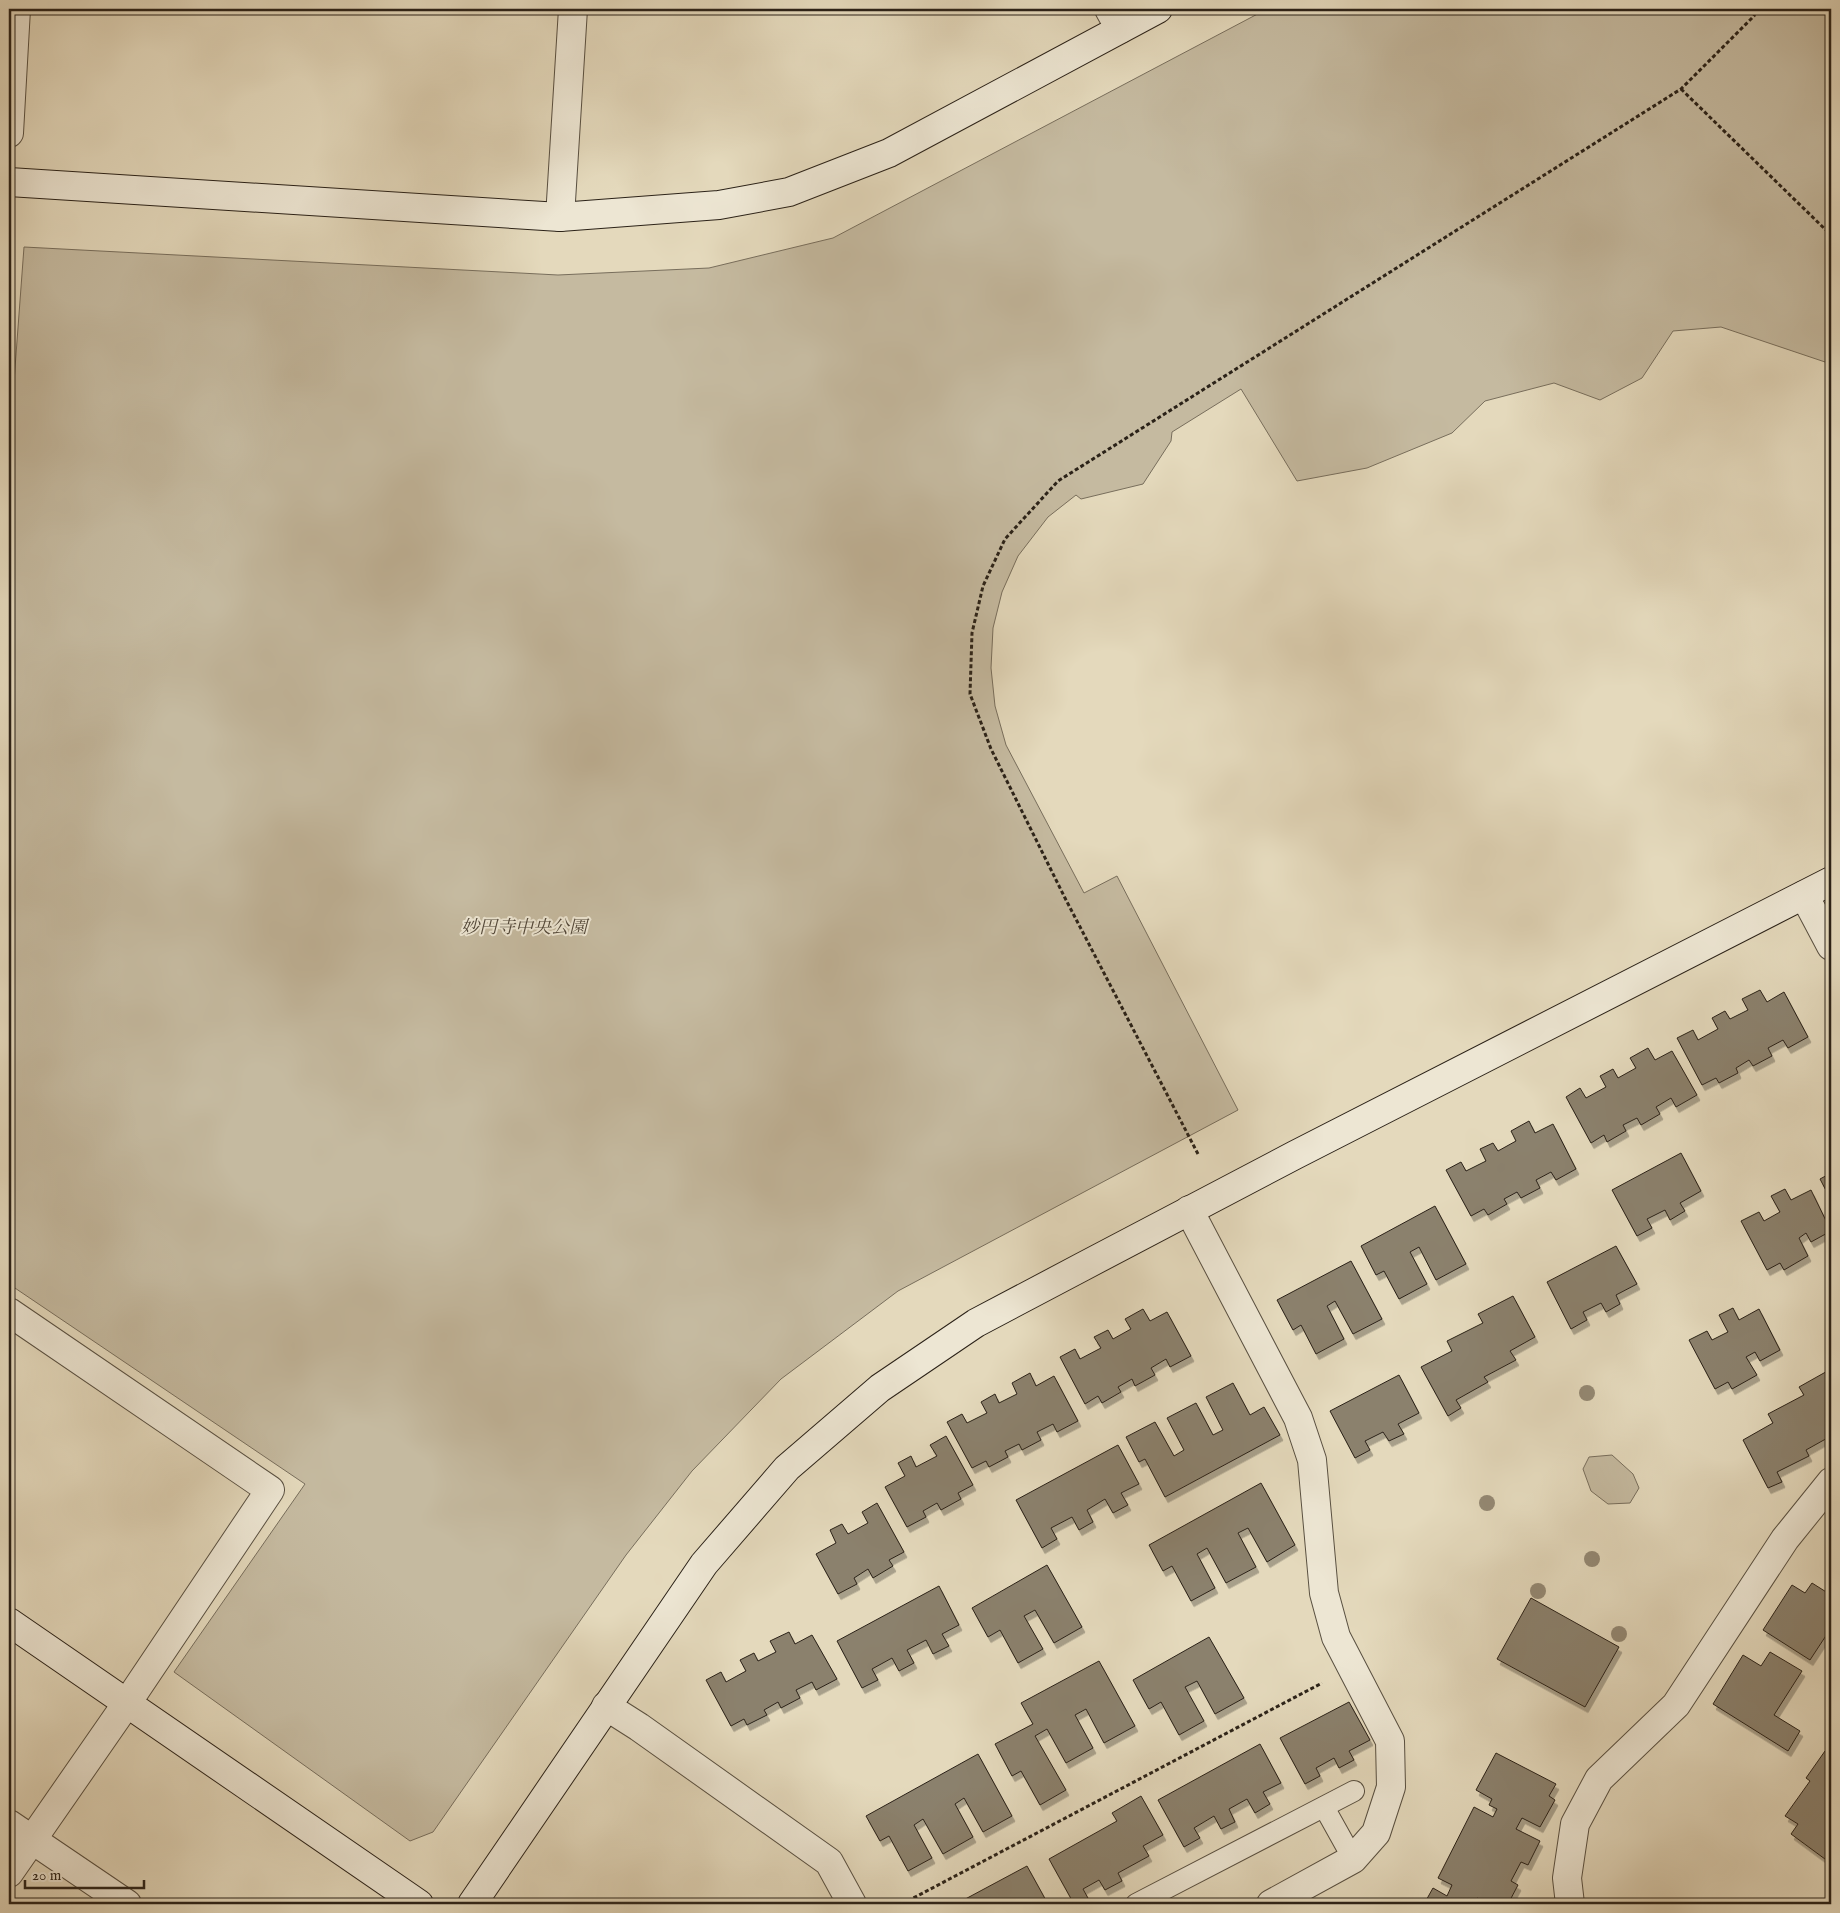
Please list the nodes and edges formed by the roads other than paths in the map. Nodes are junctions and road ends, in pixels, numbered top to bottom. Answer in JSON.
{"nodes":[{"id":1,"x":16,"y":9,"type":"edge"},
{"id":2,"x":573,"y":9,"type":"edge"},
{"id":3,"x":1158,"y":9,"type":"edge"},
{"id":4,"x":1115,"y":19,"type":"edge"},
{"id":5,"x":9,"y":133,"type":"edge"},
{"id":6,"x":9,"y":182,"type":"edge"},
{"id":7,"x":560,"y":217,"type":"junction"},
{"id":8,"x":1831,"y":881,"type":"edge"},
{"id":9,"x":1804,"y":895,"type":"junction"},
{"id":10,"x":1831,"y":946,"type":"edge"},
{"id":11,"x":1190,"y":1210,"type":"junction"},
{"id":12,"x":9,"y":1312,"type":"edge"},
{"id":13,"x":1831,"y":1482,"type":"edge"},
{"id":14,"x":9,"y":1622,"type":"edge"},
{"id":15,"x":127,"y":1703,"type":"junction"},
{"id":16,"x":606,"y":1706,"type":"junction"},
{"id":17,"x":1354,"y":1792,"type":"dead end"},
{"id":18,"x":1324,"y":1807,"type":"junction"},
{"id":19,"x":9,"y":1824,"type":"edge"},
{"id":20,"x":32,"y":1838,"type":"junction"},
{"id":21,"x":1353,"y":1859,"type":"junction"},
{"id":22,"x":9,"y":1873,"type":"edge"},
{"id":23,"x":127,"y":1904,"type":"edge"},
{"id":24,"x":419,"y":1904,"type":"edge"},
{"id":25,"x":472,"y":1904,"type":"edge"},
{"id":26,"x":852,"y":1904,"type":"edge"},
{"id":27,"x":1136,"y":1904,"type":"edge"},
{"id":28,"x":1271,"y":1904,"type":"edge"},
{"id":29,"x":1570,"y":1904,"type":"edge"}],
"edges":[{"from":1,"to":5,"type":"street"},
{"from":2,"to":7,"type":"street"},
{"from":3,"to":4,"type":"street"},
{"from":4,"to":7,"type":"street"},
{"from":6,"to":7,"type":"street"},
{"from":8,"to":9,"type":"street"},
{"from":9,"to":10,"type":"street"},
{"from":9,"to":11,"type":"street"},
{"from":11,"to":16,"type":"street"},
{"from":11,"to":21,"type":"street"},
{"from":12,"to":15,"type":"street"},
{"from":13,"to":29,"type":"street"},
{"from":14,"to":15,"type":"street"},
{"from":15,"to":20,"type":"street"},
{"from":15,"to":24,"type":"street"},
{"from":16,"to":25,"type":"street"},
{"from":16,"to":26,"type":"street"},
{"from":17,"to":18,"type":"lane"},
{"from":18,"to":21,"type":"lane"},
{"from":18,"to":27,"type":"lane"},
{"from":19,"to":20,"type":"street"},
{"from":20,"to":22,"type":"street"},
{"from":20,"to":23,"type":"street"},
{"from":21,"to":28,"type":"street"}]}
